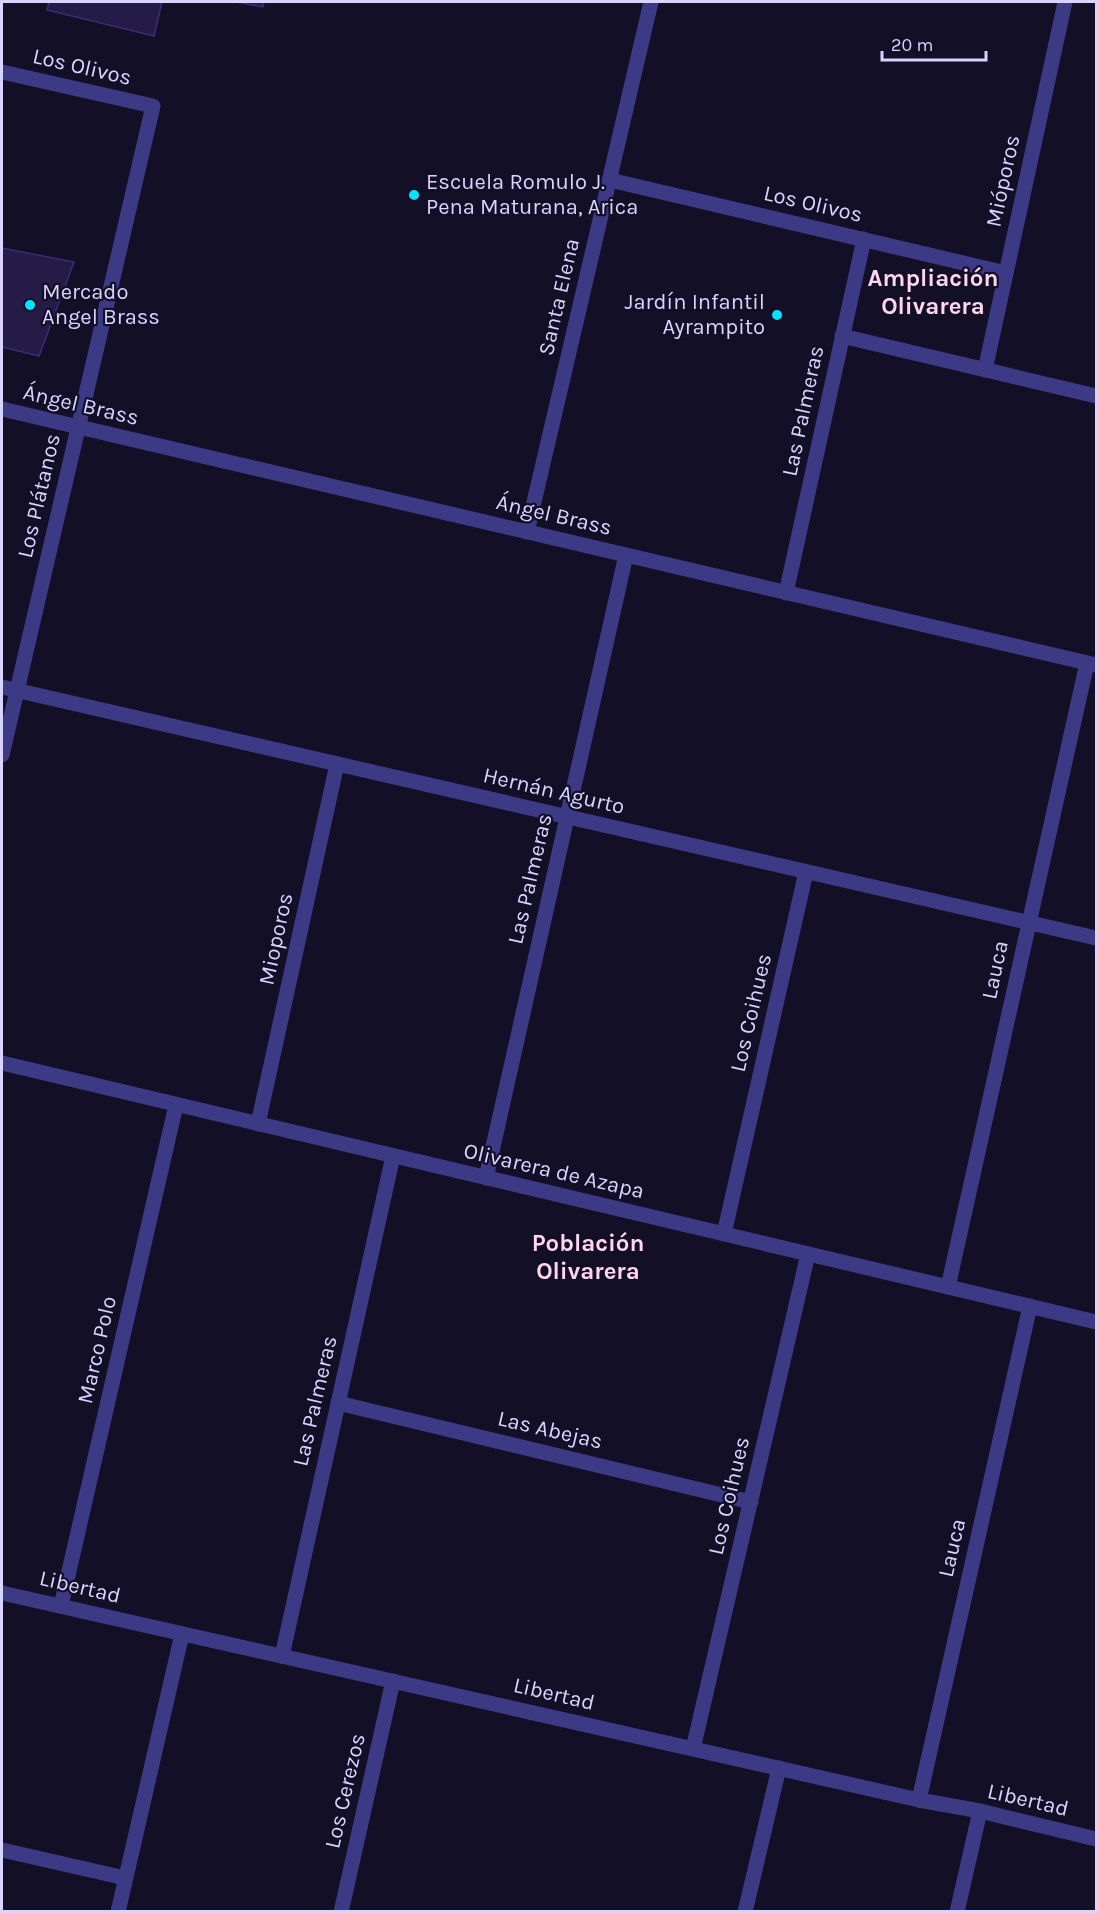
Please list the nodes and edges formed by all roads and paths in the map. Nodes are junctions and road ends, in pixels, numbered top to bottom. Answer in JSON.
{"nodes":[{"id":1,"x":651,"y":2,"type":"edge"},
{"id":2,"x":1065,"y":2,"type":"edge"},
{"id":3,"x":2,"y":72,"type":"edge"},
{"id":4,"x":153,"y":106,"type":"joint"},
{"id":5,"x":610,"y":180,"type":"junction"},
{"id":6,"x":864,"y":239,"type":"junction"},
{"id":7,"x":1006,"y":273,"type":"junction"},
{"id":8,"x":842,"y":336,"type":"junction"},
{"id":9,"x":985,"y":370,"type":"junction"},
{"id":10,"x":1096,"y":396,"type":"edge"},
{"id":11,"x":2,"y":409,"type":"edge"},
{"id":12,"x":78,"y":427,"type":"junction"},
{"id":13,"x":528,"y":532,"type":"junction"},
{"id":14,"x":626,"y":555,"type":"junction"},
{"id":15,"x":786,"y":593,"type":"junction"},
{"id":16,"x":1092,"y":664,"type":"edge"},
{"id":17,"x":9,"y":689,"type":"edge"},
{"id":18,"x":2,"y":755,"type":"edge"},
{"id":19,"x":337,"y":764,"type":"junction"},
{"id":20,"x":567,"y":817,"type":"junction"},
{"id":21,"x":806,"y":872,"type":"junction"},
{"id":22,"x":1029,"y":922,"type":"junction"},
{"id":23,"x":1096,"y":938,"type":"edge"},
{"id":24,"x":2,"y":1063,"type":"edge"},
{"id":25,"x":176,"y":1105,"type":"junction"},
{"id":26,"x":258,"y":1124,"type":"junction"},
{"id":27,"x":393,"y":1156,"type":"junction"},
{"id":28,"x":486,"y":1178,"type":"junction"},
{"id":29,"x":724,"y":1234,"type":"junction"},
{"id":30,"x":808,"y":1254,"type":"junction"},
{"id":31,"x":948,"y":1287,"type":"junction"},
{"id":32,"x":1030,"y":1306,"type":"junction"},
{"id":33,"x":1096,"y":1322,"type":"edge"},
{"id":34,"x":338,"y":1403,"type":"junction"},
{"id":35,"x":751,"y":1502,"type":"junction"},
{"id":36,"x":2,"y":1593,"type":"edge"},
{"id":37,"x":61,"y":1606,"type":"junction"},
{"id":38,"x":182,"y":1634,"type":"junction"},
{"id":39,"x":282,"y":1656,"type":"junction"},
{"id":40,"x":393,"y":1681,"type":"junction"},
{"id":41,"x":693,"y":1749,"type":"junction"},
{"id":42,"x":779,"y":1768,"type":"junction"},
{"id":43,"x":919,"y":1800,"type":"junction"},
{"id":44,"x":980,"y":1811,"type":"junction"},
{"id":45,"x":1096,"y":1839,"type":"edge"},
{"id":46,"x":2,"y":1850,"type":"edge"},
{"id":47,"x":125,"y":1878,"type":"junction"},
{"id":48,"x":118,"y":1911,"type":"edge"},
{"id":49,"x":341,"y":1911,"type":"edge"},
{"id":50,"x":745,"y":1911,"type":"edge"},
{"id":51,"x":957,"y":1911,"type":"edge"}],
"edges":[{"from":1,"to":5,"type":"street","name":"Santa Elena"},
{"from":2,"to":7,"type":"street","name":"Mióporos"},
{"from":3,"to":4,"type":"street","name":"Los Olivos"},
{"from":4,"to":12,"type":"street","name":"Los Plátanos"},
{"from":5,"to":6,"type":"street","name":"Los Olivos"},
{"from":5,"to":13,"type":"street","name":"Santa Elena"},
{"from":6,"to":7,"type":"street","name":"Los Olivos"},
{"from":6,"to":8,"type":"street","name":"Las Palmeras"},
{"from":7,"to":9,"type":"street","name":"Mióporos"},
{"from":8,"to":9,"type":"street"},
{"from":8,"to":15,"type":"street","name":"Las Palmeras"},
{"from":9,"to":10,"type":"street"},
{"from":11,"to":12,"type":"street","name":"Ángel Brass"},
{"from":12,"to":13,"type":"street","name":"Ángel Brass"},
{"from":12,"to":17,"type":"street","name":"Los Plátanos"},
{"from":13,"to":14,"type":"street","name":"Ángel Brass"},
{"from":14,"to":15,"type":"street","name":"Ángel Brass"},
{"from":14,"to":20,"type":"street","name":"Las Palmeras"},
{"from":15,"to":16,"type":"street","name":"Ángel Brass"},
{"from":16,"to":22,"type":"street","name":"Lauca"},
{"from":17,"to":18,"type":"street","name":"Los Plátanos"},
{"from":17,"to":19,"type":"street","name":"Hernán Agurto"},
{"from":19,"to":20,"type":"street","name":"Hernán Agurto"},
{"from":19,"to":26,"type":"street","name":"Mioporos"},
{"from":20,"to":21,"type":"street","name":"Hernán Agurto"},
{"from":20,"to":28,"type":"street","name":"Las Palmeras"},
{"from":21,"to":22,"type":"street","name":"Hernán Agurto"},
{"from":21,"to":29,"type":"street","name":"Los Coihues"},
{"from":22,"to":23,"type":"street","name":"Hernán Agurto"},
{"from":22,"to":31,"type":"street","name":"Lauca"},
{"from":24,"to":25,"type":"street","name":"Olivarera de Azapa"},
{"from":25,"to":26,"type":"street","name":"Olivarera de Azapa"},
{"from":25,"to":37,"type":"street","name":"Marco Polo"},
{"from":26,"to":27,"type":"street","name":"Olivarera de Azapa"},
{"from":27,"to":28,"type":"street","name":"Olivarera de Azapa"},
{"from":27,"to":34,"type":"street","name":"Las Palmeras"},
{"from":28,"to":29,"type":"street","name":"Olivarera de Azapa"},
{"from":29,"to":30,"type":"street","name":"Olivarera de Azapa"},
{"from":30,"to":31,"type":"street","name":"Olivarera de Azapa"},
{"from":30,"to":35,"type":"street","name":"Los Coihues"},
{"from":31,"to":32,"type":"street","name":"Olivarera de Azapa"},
{"from":32,"to":33,"type":"street","name":"Olivarera de Azapa"},
{"from":32,"to":43,"type":"street","name":"Lauca"},
{"from":34,"to":35,"type":"street","name":"Las Abejas"},
{"from":34,"to":39,"type":"street","name":"Las Palmeras"},
{"from":35,"to":41,"type":"street","name":"Los Coihues"},
{"from":36,"to":37,"type":"street","name":"Libertad"},
{"from":37,"to":38,"type":"street","name":"Libertad"},
{"from":38,"to":39,"type":"street","name":"Libertad"},
{"from":38,"to":47,"type":"street"},
{"from":39,"to":40,"type":"street","name":"Libertad"},
{"from":40,"to":41,"type":"street","name":"Libertad"},
{"from":40,"to":49,"type":"street","name":"Los Cerezos"},
{"from":41,"to":42,"type":"street","name":"Libertad"},
{"from":42,"to":43,"type":"street","name":"Libertad"},
{"from":42,"to":50,"type":"street"},
{"from":43,"to":44,"type":"street","name":"Libertad"},
{"from":44,"to":45,"type":"street","name":"Libertad"},
{"from":44,"to":51,"type":"street"},
{"from":46,"to":47,"type":"street"},
{"from":47,"to":48,"type":"street"}]}
